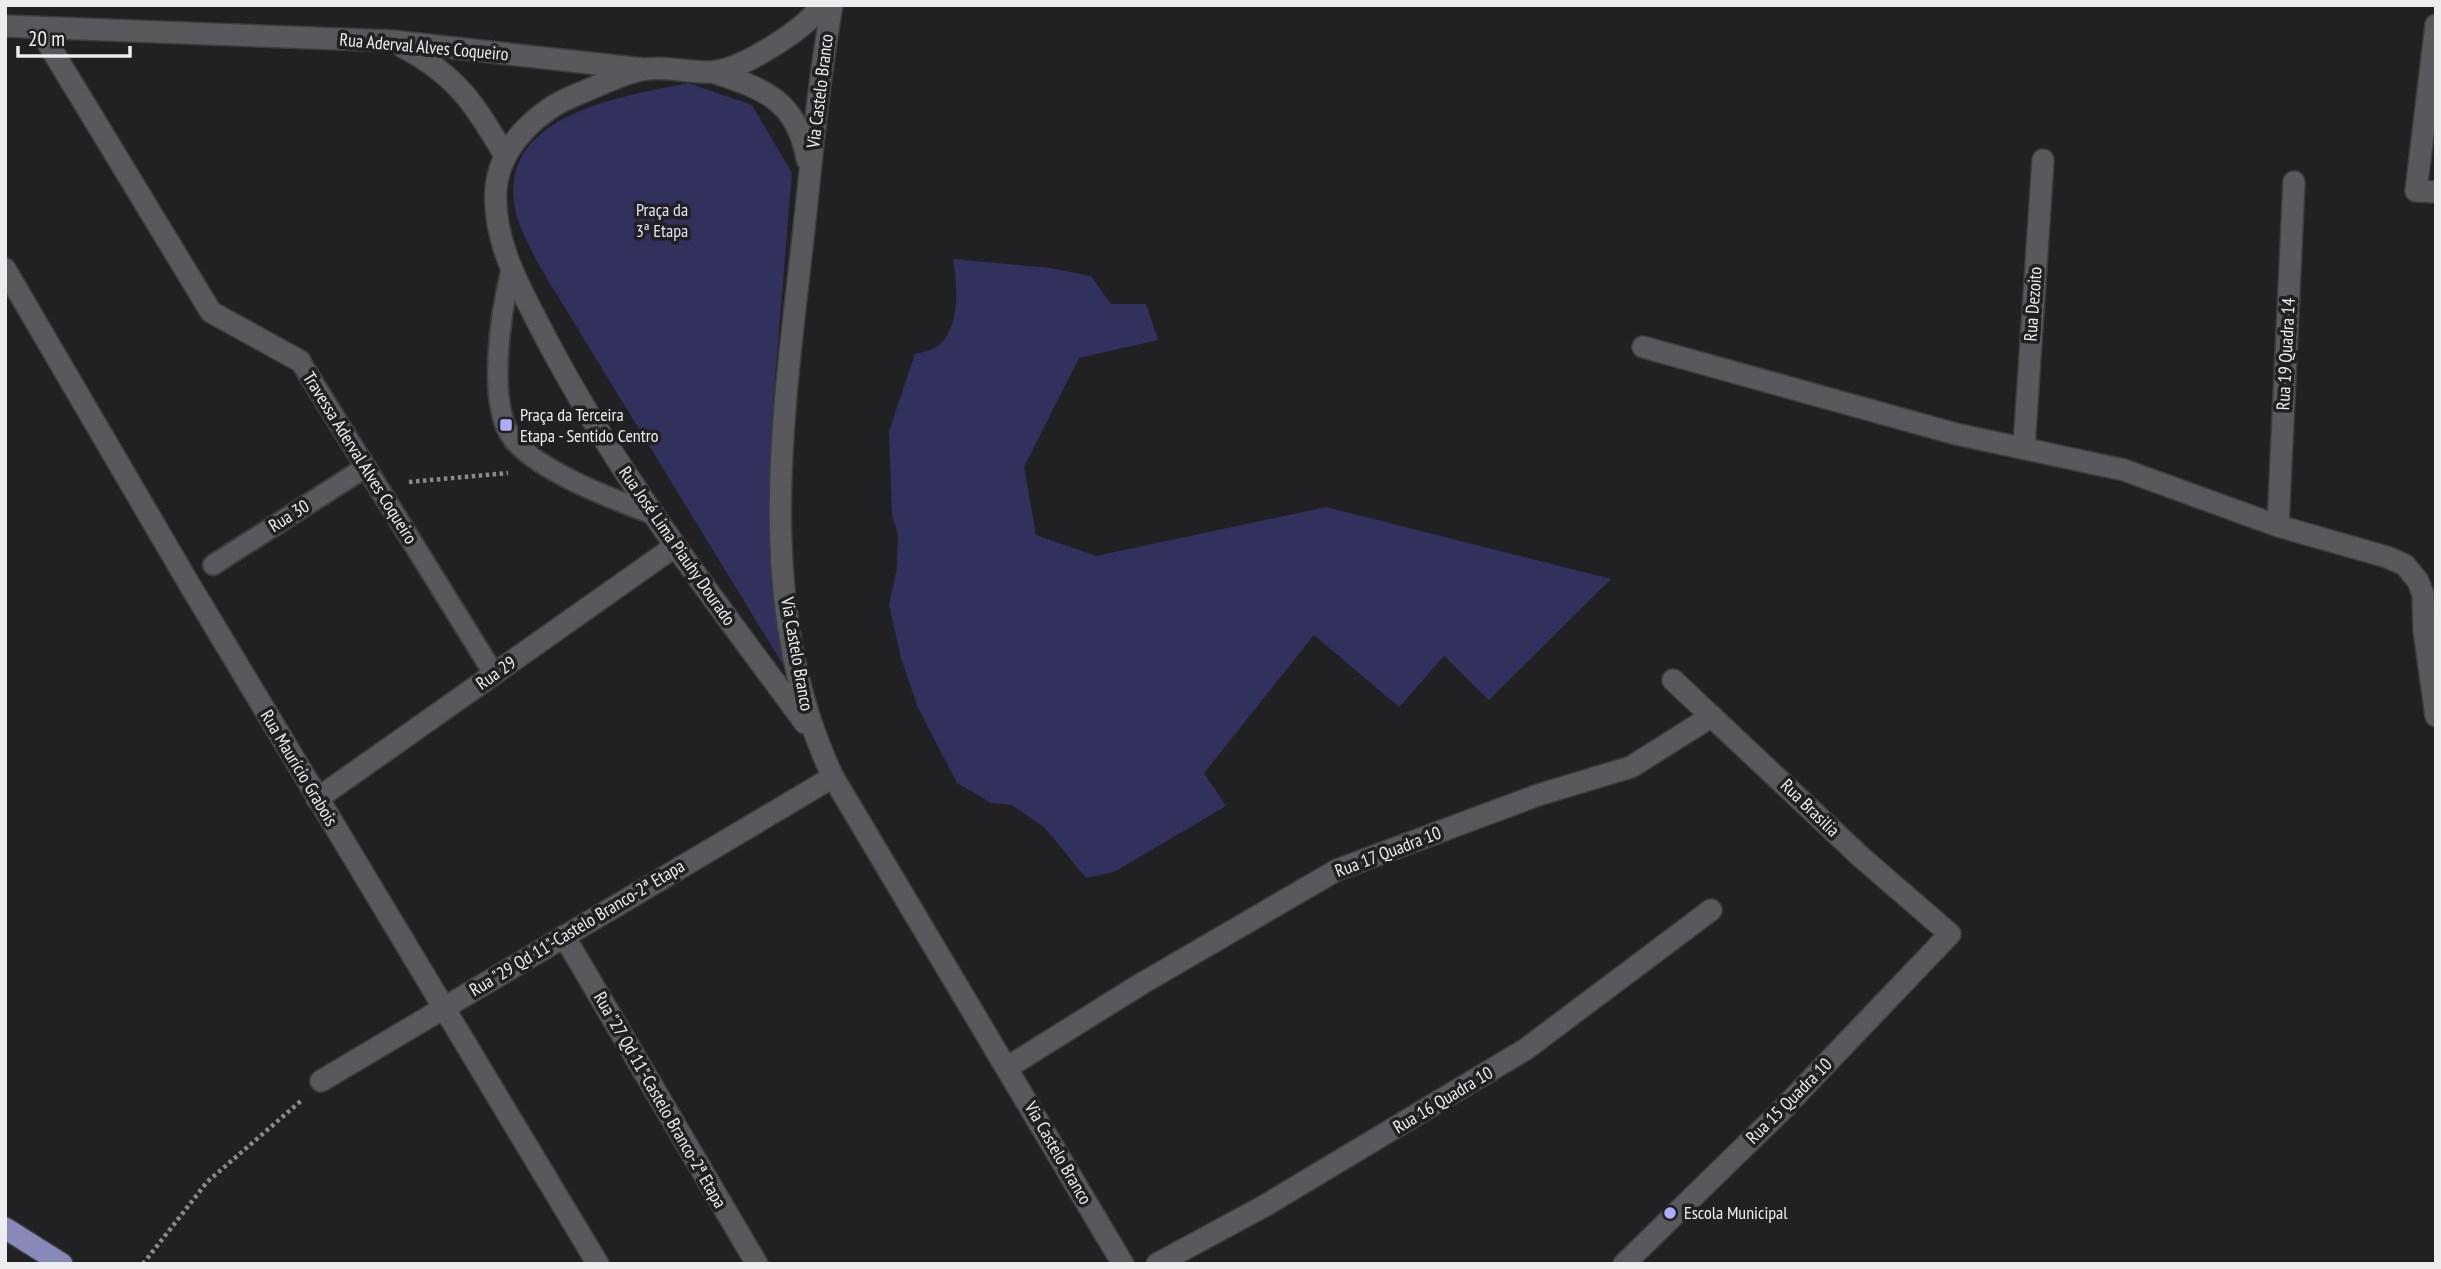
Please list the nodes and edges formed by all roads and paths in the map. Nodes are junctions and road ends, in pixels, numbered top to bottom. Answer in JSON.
{"nodes":[{"id":1,"x":822,"y":5,"type":"edge"},
{"id":2,"x":832,"y":5,"type":"edge"},
{"id":3,"x":2436,"y":25,"type":"edge"},
{"id":4,"x":5,"y":26,"type":"edge"},
{"id":5,"x":38,"y":27,"type":"junction"},
{"id":6,"x":392,"y":41,"type":"junction"},
{"id":7,"x":643,"y":69,"type":"junction"},
{"id":8,"x":713,"y":72,"type":"junction"},
{"id":9,"x":504,"y":155,"type":"junction"},
{"id":10,"x":2043,"y":160,"type":"dead end"},
{"id":11,"x":810,"y":175,"type":"junction"},
{"id":12,"x":2294,"y":182,"type":"dead end"},
{"id":13,"x":2426,"y":191,"type":"edge"},
{"id":14,"x":5,"y":269,"type":"edge"},
{"id":15,"x":511,"y":271,"type":"junction"},
{"id":16,"x":1643,"y":347,"type":"dead end"},
{"id":17,"x":300,"y":361,"type":"joint"},
{"id":18,"x":2024,"y":447,"type":"junction"},
{"id":19,"x":366,"y":467,"type":"junction"},
{"id":20,"x":555,"y":469,"type":"junction"},
{"id":21,"x":377,"y":485,"type":"junction"},
{"id":22,"x":650,"y":513,"type":"junction"},
{"id":23,"x":2278,"y":526,"type":"junction"},
{"id":24,"x":674,"y":547,"type":"junction"},
{"id":25,"x":213,"y":565,"type":"dead end"},
{"id":26,"x":494,"y":674,"type":"junction"},
{"id":27,"x":1674,"y":680,"type":"dead end"},
{"id":28,"x":1712,"y":716,"type":"junction"},
{"id":29,"x":2436,"y":716,"type":"edge"},
{"id":30,"x":812,"y":733,"type":"junction"},
{"id":31,"x":833,"y":777,"type":"junction"},
{"id":32,"x":317,"y":799,"type":"junction"},
{"id":33,"x":1711,"y":910,"type":"dead end"},
{"id":34,"x":1950,"y":934,"type":"joint"},
{"id":35,"x":564,"y":936,"type":"junction"},
{"id":36,"x":442,"y":1008,"type":"junction"},
{"id":37,"x":1008,"y":1068,"type":"junction"},
{"id":38,"x":321,"y":1081,"type":"joint"},
{"id":39,"x":5,"y":1228,"type":"edge"},
{"id":40,"x":62,"y":1264,"type":"edge"},
{"id":41,"x":143,"y":1264,"type":"edge"},
{"id":42,"x":598,"y":1264,"type":"edge"},
{"id":43,"x":757,"y":1264,"type":"edge"},
{"id":44,"x":1123,"y":1264,"type":"edge"},
{"id":45,"x":1157,"y":1264,"type":"edge"},
{"id":46,"x":1624,"y":1264,"type":"edge"}],
"edges":[{"from":1,"to":8,"type":"street","name":"Rua Aderval Alves Coqueiro"},
{"from":2,"to":11,"type":"street","name":"Via Castelo Branco"},
{"from":3,"to":13,"type":"street"},
{"from":4,"to":5,"type":"street","name":"Rua Aderval Alves Coqueiro"},
{"from":5,"to":6,"type":"street","name":"Rua Aderval Alves Coqueiro"},
{"from":5,"to":17,"type":"street","name":"Travessa Aderval Alves Coqueiro"},
{"from":6,"to":7,"type":"street","name":"Rua Aderval Alves Coqueiro"},
{"from":6,"to":9,"type":"street"},
{"from":7,"to":8,"type":"street","name":"Rua Aderval Alves Coqueiro"},
{"from":7,"to":9,"type":"street","name":"Rua José Lima Piauhy Dourado"},
{"from":8,"to":11,"type":"street"},
{"from":9,"to":15,"type":"street","name":"Rua José Lima Piauhy Dourado"},
{"from":10,"to":18,"type":"street","name":"Rua Dezoito"},
{"from":11,"to":30,"type":"street","name":"Via Castelo Branco"},
{"from":12,"to":23,"type":"street","name":"Rua 19 Quadra 14"},
{"from":14,"to":32,"type":"street","name":"Rua Maurício Grabois"},
{"from":15,"to":20,"type":"lane"},
{"from":15,"to":22,"type":"street","name":"Rua José Lima Piauhy Dourado"},
{"from":16,"to":18,"type":"street"},
{"from":17,"to":19,"type":"lane","name":"Travessa Aderval Alves Coqueiro"},
{"from":18,"to":23,"type":"street"},
{"from":19,"to":21,"type":"lane","name":"Travessa Aderval Alves Coqueiro"},
{"from":19,"to":25,"type":"lane","name":"Rua 30"},
{"from":20,"to":21,"type":"path"},
{"from":20,"to":22,"type":"lane"},
{"from":21,"to":26,"type":"lane","name":"Travessa Aderval Alves Coqueiro"},
{"from":22,"to":24,"type":"street","name":"Rua José Lima Piauhy Dourado"},
{"from":23,"to":29,"type":"street"},
{"from":24,"to":26,"type":"street","name":"Rua 29"},
{"from":24,"to":30,"type":"street","name":"Rua José Lima Piauhy Dourado"},
{"from":26,"to":32,"type":"street","name":"Rua 29"},
{"from":27,"to":28,"type":"street","name":"Rua Brasilia"},
{"from":28,"to":34,"type":"street","name":"Rua Brasilia"},
{"from":28,"to":37,"type":"street","name":"Rua 17 Quadra 10"},
{"from":30,"to":31,"type":"street","name":"Via Castelo Branco"},
{"from":31,"to":35,"type":"street","name":"Rua \"29 Qd 11\"-Castelo Branco-2ª Etapa"},
{"from":31,"to":37,"type":"street","name":"Via Castelo Branco"},
{"from":32,"to":36,"type":"street","name":"Rua Maurício Grabois"},
{"from":33,"to":45,"type":"street","name":"Rua 16 Quadra 10"},
{"from":34,"to":46,"type":"street","name":"Rua 15 Quadra 10"},
{"from":35,"to":36,"type":"street","name":"Rua \"29 Qd 11\"-Castelo Branco-2ª Etapa"},
{"from":35,"to":43,"type":"street","name":"Rua \"27 Qd 11\"-Castelo Branco-2ª Etapa"},
{"from":36,"to":38,"type":"street","name":"Rua \"29 Qd 11\"-Castelo Branco-2ª Etapa"},
{"from":36,"to":42,"type":"street","name":"Rua Maurício Grabois"},
{"from":37,"to":44,"type":"street","name":"Via Castelo Branco"},
{"from":38,"to":41,"type":"path"},
{"from":39,"to":40,"type":"main road"}]}
